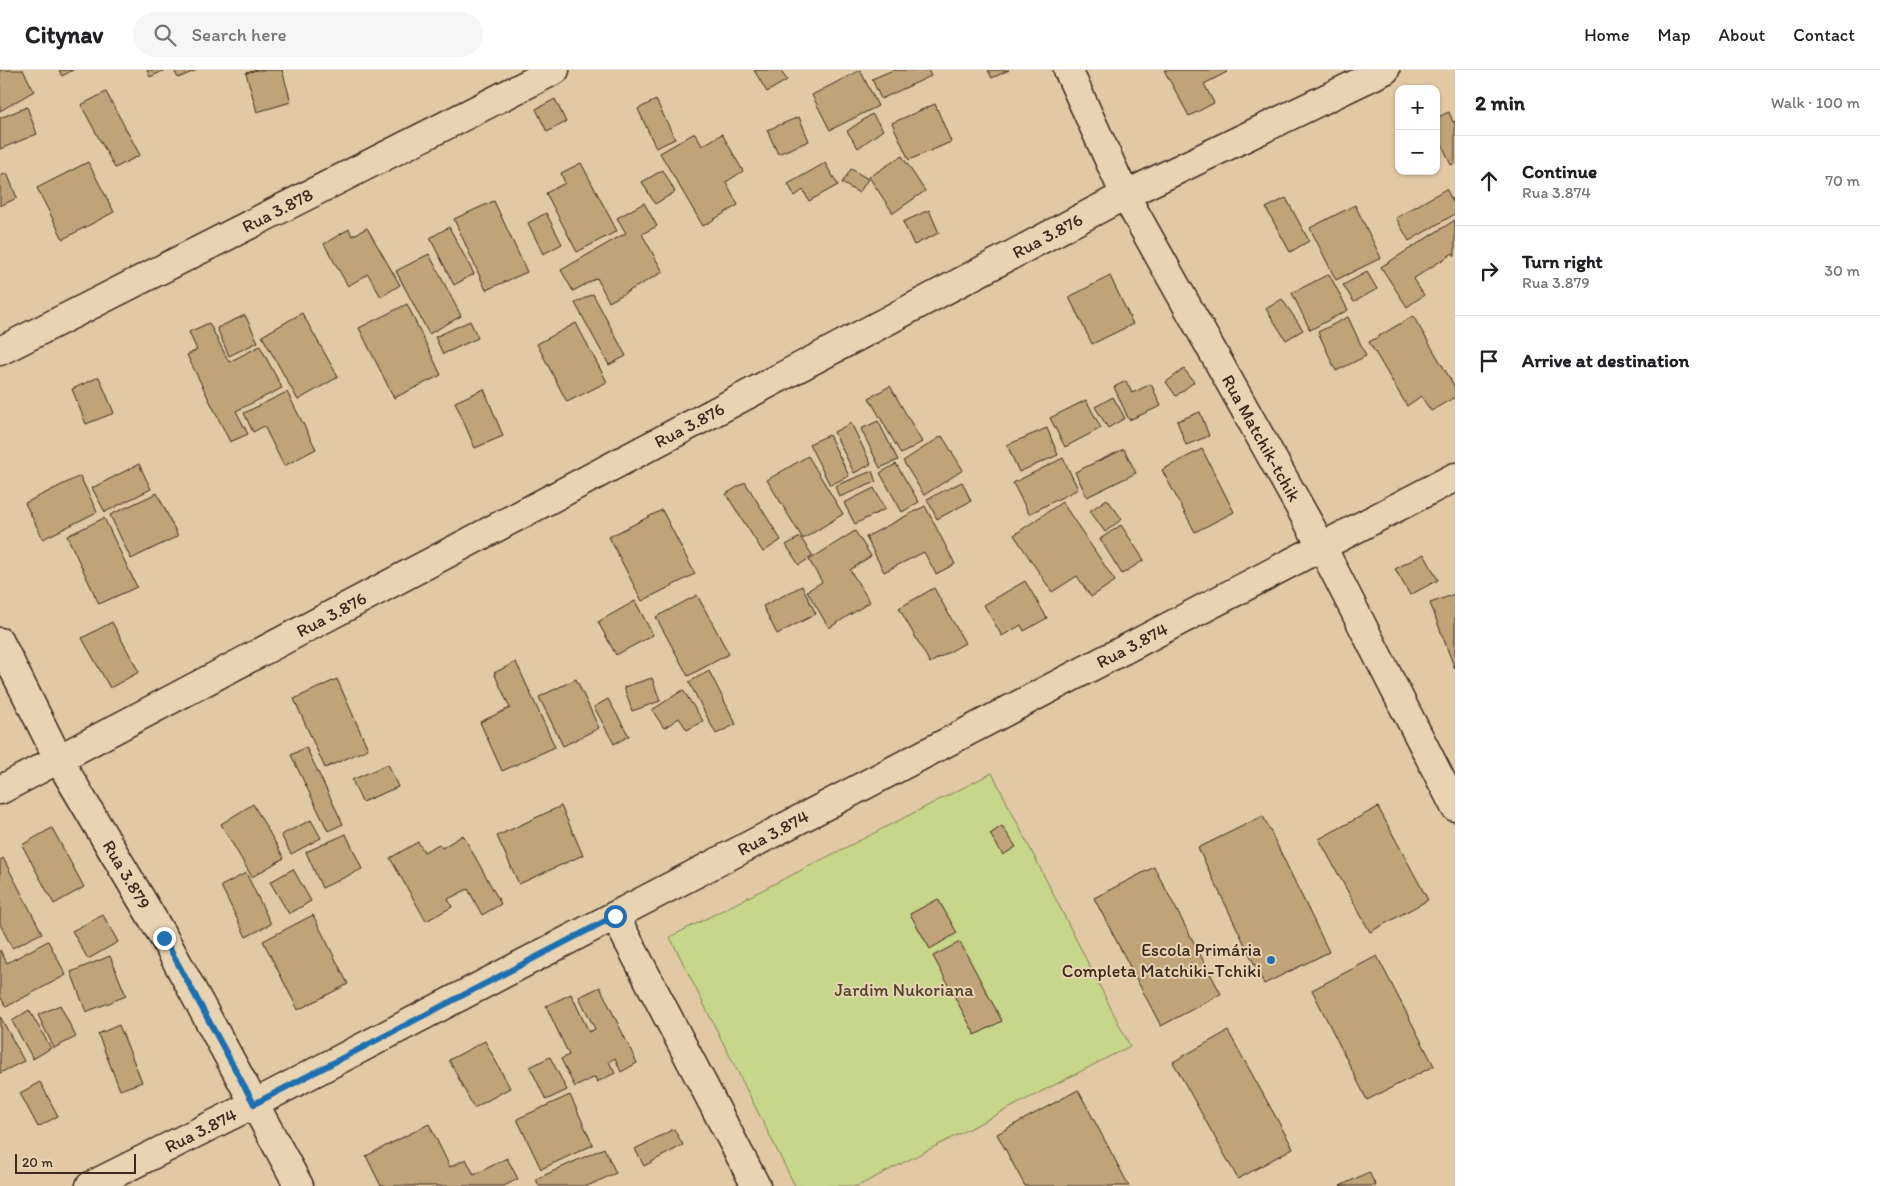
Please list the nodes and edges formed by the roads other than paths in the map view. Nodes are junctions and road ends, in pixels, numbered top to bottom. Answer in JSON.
{"nodes":[{"id":1,"x":554,"y":70,"type":"edge"},
{"id":2,"x":1068,"y":70,"type":"edge"},
{"id":3,"x":1385,"y":70,"type":"edge"},
{"id":4,"x":1125,"y":195,"type":"junction"},
{"id":5,"x":0,"y":351,"type":"edge"},
{"id":6,"x":1455,"y":477,"type":"edge"},
{"id":7,"x":1322,"y":547,"type":"junction"},
{"id":8,"x":0,"y":642,"type":"edge"},
{"id":9,"x":59,"y":760,"type":"junction"},
{"id":10,"x":0,"y":790,"type":"edge"},
{"id":11,"x":1455,"y":807,"type":"edge"},
{"id":12,"x":615,"y":916,"type":"junction"},
{"id":13,"x":254,"y":1104,"type":"junction"},
{"id":14,"x":90,"y":1186,"type":"edge"},
{"id":15,"x":299,"y":1186,"type":"edge"},
{"id":16,"x":756,"y":1186,"type":"edge"}],
"edges":[{"from":1,"to":5,"type":"street","name":"Rua 3.878"},
{"from":2,"to":4,"type":"street","name":"Rua Matchik-tchik"},
{"from":3,"to":4,"type":"street","name":"Rua 3.876"},
{"from":4,"to":7,"type":"street","name":"Rua Matchik-tchik"},
{"from":4,"to":9,"type":"street","name":"Rua 3.876"},
{"from":6,"to":7,"type":"street","name":"Rua 3.874"},
{"from":7,"to":11,"type":"street","name":"Rua Matchik-tchik"},
{"from":7,"to":12,"type":"street","name":"Rua 3.874"},
{"from":8,"to":9,"type":"street","name":"Rua 3.879"},
{"from":9,"to":10,"type":"street","name":"Rua 3.876"},
{"from":9,"to":13,"type":"street","name":"Rua 3.879"},
{"from":12,"to":13,"type":"street","name":"Rua 3.874"},
{"from":12,"to":16,"type":"street"},
{"from":13,"to":14,"type":"street","name":"Rua 3.874"},
{"from":13,"to":15,"type":"street","name":"Rua 3.879"}]}
